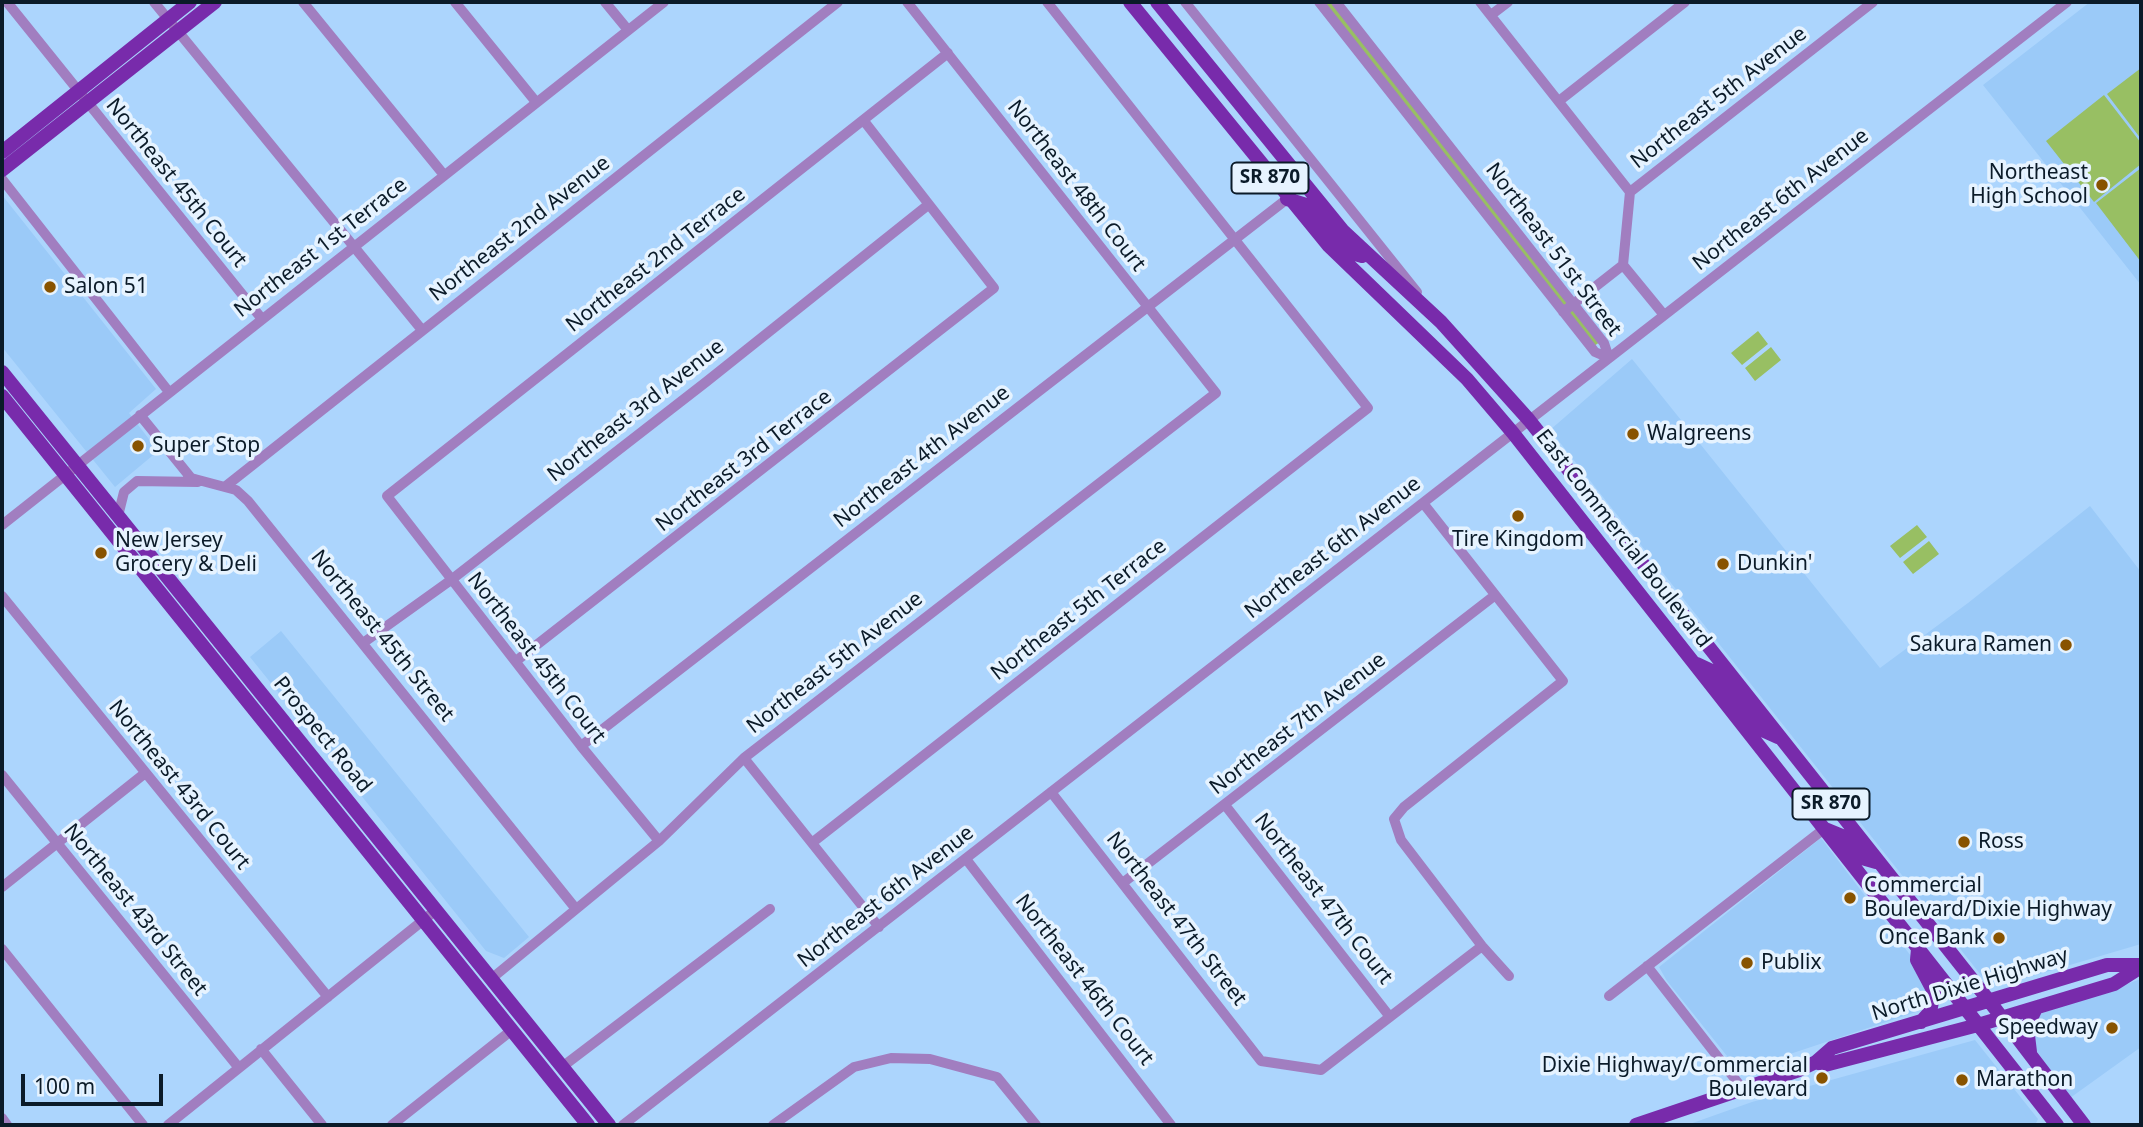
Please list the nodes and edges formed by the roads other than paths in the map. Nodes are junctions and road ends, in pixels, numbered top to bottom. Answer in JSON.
{"nodes":[{"id":1,"x":7,"y":2,"type":"edge"},
{"id":2,"x":154,"y":2,"type":"edge"},
{"id":3,"x":190,"y":2,"type":"edge"},
{"id":4,"x":215,"y":2,"type":"edge"},
{"id":5,"x":303,"y":2,"type":"edge"},
{"id":6,"x":455,"y":2,"type":"edge"},
{"id":7,"x":605,"y":2,"type":"edge"},
{"id":8,"x":664,"y":2,"type":"edge"},
{"id":9,"x":838,"y":2,"type":"edge"},
{"id":10,"x":907,"y":2,"type":"edge"},
{"id":11,"x":1047,"y":2,"type":"edge"},
{"id":12,"x":1157,"y":2,"type":"edge"},
{"id":13,"x":1185,"y":2,"type":"edge"},
{"id":14,"x":1319,"y":2,"type":"edge"},
{"id":15,"x":1336,"y":2,"type":"edge"},
{"id":16,"x":1480,"y":2,"type":"edge"},
{"id":17,"x":1508,"y":2,"type":"edge"},
{"id":18,"x":1685,"y":2,"type":"edge"},
{"id":19,"x":1873,"y":2,"type":"edge"},
{"id":20,"x":2067,"y":2,"type":"edge"},
{"id":21,"x":1131,"y":3,"type":"edge"},
{"id":22,"x":1491,"y":15,"type":"junction"},
{"id":23,"x":168,"y":19,"type":"junction"},
{"id":24,"x":628,"y":30,"type":"junction"},
{"id":25,"x":178,"y":32,"type":"junction"},
{"id":26,"x":948,"y":53,"type":"junction"},
{"id":27,"x":1214,"y":74,"type":"junction"},
{"id":28,"x":78,"y":92,"type":"junction"},
{"id":29,"x":1413,"y":99,"type":"junction"},
{"id":30,"x":1559,"y":101,"type":"junction"},
{"id":31,"x":536,"y":102,"type":"junction"},
{"id":32,"x":88,"y":104,"type":"junction"},
{"id":33,"x":1401,"y":108,"type":"junction"},
{"id":34,"x":1221,"y":117,"type":"junction"},
{"id":35,"x":864,"y":121,"type":"junction"},
{"id":36,"x":2,"y":152,"type":"edge"},
{"id":37,"x":1315,"y":165,"type":"junction"},
{"id":38,"x":2,"y":170,"type":"edge"},
{"id":39,"x":444,"y":175,"type":"junction"},
{"id":40,"x":1296,"y":177,"type":"junction"},
{"id":41,"x":2,"y":179,"type":"edge"},
{"id":42,"x":1630,"y":192,"type":"junction"},
{"id":43,"x":1287,"y":199,"type":"junction"},
{"id":44,"x":928,"y":205,"type":"junction"},
{"id":45,"x":1234,"y":240,"type":"junction"},
{"id":46,"x":353,"y":247,"type":"junction"},
{"id":47,"x":1367,"y":254,"type":"junction"},
{"id":48,"x":1623,"y":265,"type":"junction"},
{"id":49,"x":1574,"y":304,"type":"junction"},
{"id":50,"x":1147,"y":307,"type":"junction"},
{"id":51,"x":1563,"y":312,"type":"junction"},
{"id":52,"x":1664,"y":316,"type":"junction"},
{"id":53,"x":261,"y":319,"type":"junction"},
{"id":54,"x":1441,"y":323,"type":"junction"},
{"id":55,"x":422,"y":330,"type":"junction"},
{"id":56,"x":1609,"y":358,"type":"junction"},
{"id":57,"x":2,"y":372,"type":"edge"},
{"id":58,"x":169,"y":392,"type":"junction"},
{"id":59,"x":1216,"y":393,"type":"joint"},
{"id":60,"x":2,"y":396,"type":"edge"},
{"id":61,"x":139,"y":415,"type":"junction"},
{"id":62,"x":1529,"y":420,"type":"junction"},
{"id":63,"x":1513,"y":433,"type":"junction"},
{"id":64,"x":76,"y":465,"type":"junction"},
{"id":65,"x":64,"y":474,"type":"junction"},
{"id":66,"x":198,"y":482,"type":"junction"},
{"id":67,"x":226,"y":486,"type":"junction"},
{"id":68,"x":387,"y":496,"type":"joint"},
{"id":69,"x":1423,"y":503,"type":"junction"},
{"id":70,"x":118,"y":516,"type":"junction"},
{"id":71,"x":2,"y":525,"type":"edge"},
{"id":72,"x":1622,"y":572,"type":"junction"},
{"id":73,"x":451,"y":580,"type":"junction"},
{"id":74,"x":2,"y":596,"type":"edge"},
{"id":75,"x":1494,"y":596,"type":"junction"},
{"id":76,"x":363,"y":643,"type":"junction"},
{"id":77,"x":1711,"y":651,"type":"junction"},
{"id":78,"x":516,"y":661,"type":"junction"},
{"id":79,"x":1695,"y":664,"type":"junction"},
{"id":80,"x":256,"y":687,"type":"junction"},
{"id":81,"x":244,"y":697,"type":"junction"},
{"id":82,"x":1779,"y":737,"type":"junction"},
{"id":83,"x":581,"y":746,"type":"junction"},
{"id":84,"x":744,"y":758,"type":"junction"},
{"id":85,"x":1772,"y":764,"type":"junction"},
{"id":86,"x":144,"y":774,"type":"junction"},
{"id":87,"x":2,"y":775,"type":"edge"},
{"id":88,"x":1051,"y":792,"type":"junction"},
{"id":89,"x":1225,"y":805,"type":"junction"},
{"id":90,"x":1844,"y":820,"type":"junction"},
{"id":91,"x":1824,"y":829,"type":"junction"},
{"id":92,"x":659,"y":841,"type":"junction"},
{"id":93,"x":813,"y":842,"type":"junction"},
{"id":94,"x":56,"y":843,"type":"junction"},
{"id":95,"x":966,"y":859,"type":"junction"},
{"id":96,"x":1877,"y":862,"type":"junction"},
{"id":97,"x":1124,"y":882,"type":"junction"},
{"id":98,"x":2,"y":887,"type":"edge"},
{"id":99,"x":576,"y":909,"type":"junction"},
{"id":100,"x":770,"y":909,"type":"dead end"},
{"id":101,"x":436,"y":910,"type":"junction"},
{"id":102,"x":423,"y":920,"type":"junction"},
{"id":103,"x":879,"y":927,"type":"junction"},
{"id":104,"x":1482,"y":946,"type":"junction"},
{"id":105,"x":2,"y":948,"type":"edge"},
{"id":106,"x":1918,"y":948,"type":"junction"},
{"id":107,"x":2141,"y":966,"type":"edge"},
{"id":108,"x":1647,"y":967,"type":"junction"},
{"id":109,"x":1510,"y":976,"type":"dead end"},
{"id":110,"x":491,"y":978,"type":"junction"},
{"id":111,"x":328,"y":996,"type":"junction"},
{"id":112,"x":1609,"y":996,"type":"dead end"},
{"id":113,"x":1990,"y":1002,"type":"junction"},
{"id":114,"x":2036,"y":1008,"type":"junction"},
{"id":115,"x":1965,"y":1009,"type":"junction"},
{"id":116,"x":1390,"y":1017,"type":"junction"},
{"id":117,"x":2001,"y":1018,"type":"junction"},
{"id":118,"x":1921,"y":1023,"type":"junction"},
{"id":119,"x":1978,"y":1025,"type":"junction"},
{"id":120,"x":512,"y":1030,"type":"junction"},
{"id":121,"x":261,"y":1049,"type":"junction"},
{"id":122,"x":2031,"y":1057,"type":"junction"},
{"id":123,"x":1816,"y":1062,"type":"junction"},
{"id":124,"x":562,"y":1067,"type":"junction"},
{"id":125,"x":239,"y":1068,"type":"junction"},
{"id":126,"x":1742,"y":1088,"type":"junction"},
{"id":127,"x":2,"y":1118,"type":"edge"},
{"id":128,"x":8,"y":1125,"type":"edge"},
{"id":129,"x":143,"y":1125,"type":"edge"},
{"id":130,"x":168,"y":1125,"type":"edge"},
{"id":131,"x":323,"y":1125,"type":"edge"},
{"id":132,"x":392,"y":1125,"type":"edge"},
{"id":133,"x":588,"y":1125,"type":"edge"},
{"id":134,"x":609,"y":1125,"type":"edge"},
{"id":135,"x":623,"y":1125,"type":"edge"},
{"id":136,"x":773,"y":1125,"type":"edge"},
{"id":137,"x":1035,"y":1125,"type":"edge"},
{"id":138,"x":1171,"y":1125,"type":"edge"},
{"id":139,"x":1636,"y":1125,"type":"edge"},
{"id":140,"x":2056,"y":1125,"type":"edge"},
{"id":141,"x":2084,"y":1125,"type":"edge"}],
"edges":[{"from":1,"to":28,"type":"street","name":"Northeast 45th Court"},
{"from":2,"to":23,"type":"street"},
{"from":3,"to":23,"type":"main road"},
{"from":4,"to":25,"type":"main road"},
{"from":5,"to":39,"type":"street"},
{"from":6,"to":31,"type":"street"},
{"from":7,"to":24,"type":"street"},
{"from":8,"to":24,"type":"street","name":"Northeast 1st Terrace"},
{"from":9,"to":55,"type":"street","name":"Northeast 2nd Avenue"},
{"from":10,"to":26,"type":"street","name":"Northeast 48th Court"},
{"from":11,"to":45,"type":"street"},
{"from":12,"to":27,"type":"main road","name":"East Commercial Boulevard","number":"SR 870"},
{"from":13,"to":37,"type":"street"},
{"from":14,"to":33,"type":"street","name":"Northeast 51st Street"},
{"from":15,"to":29,"type":"street","name":"Northeast 51st Street"},
{"from":16,"to":22,"type":"street"},
{"from":17,"to":22,"type":"street"},
{"from":18,"to":30,"type":"street"},
{"from":19,"to":42,"type":"street","name":"Northeast 5th Avenue"},
{"from":20,"to":52,"type":"street","name":"Northeast 6th Avenue"},
{"from":21,"to":27,"type":"main road"},
{"from":21,"to":34,"type":"main road","name":"East Commercial Boulevard","number":"SR 870"},
{"from":22,"to":30,"type":"street"},
{"from":23,"to":25,"type":"street"},
{"from":23,"to":28,"type":"main road"},
{"from":24,"to":31,"type":"street","name":"Northeast 1st Terrace"},
{"from":25,"to":32,"type":"main road"},
{"from":25,"to":46,"type":"street"},
{"from":26,"to":35,"type":"street","name":"Northeast 2nd Terrace"},
{"from":26,"to":50,"type":"street","name":"Northeast 48th Court"},
{"from":27,"to":40,"type":"main road","name":"East Commercial Boulevard","number":"SR 870"},
{"from":28,"to":32,"type":"street","name":"Northeast 45th Court"},
{"from":28,"to":36,"type":"main road"},
{"from":29,"to":33,"type":"street"},
{"from":29,"to":49,"type":"street","name":"Northeast 51st Street"},
{"from":30,"to":42,"type":"street"},
{"from":31,"to":39,"type":"street","name":"Northeast 1st Terrace"},
{"from":32,"to":38,"type":"main road"},
{"from":32,"to":53,"type":"street","name":"Northeast 45th Court"},
{"from":33,"to":51,"type":"street","name":"Northeast 51st Street"},
{"from":34,"to":40,"type":"main road"},
{"from":34,"to":43,"type":"main road","name":"East Commercial Boulevard","number":"SR 870"},
{"from":35,"to":44,"type":"street"},
{"from":35,"to":68,"type":"street","name":"Northeast 2nd Terrace"},
{"from":37,"to":40,"type":"street"},
{"from":37,"to":54,"type":"street"},
{"from":39,"to":46,"type":"street","name":"Northeast 1st Terrace"},
{"from":40,"to":47,"type":"main road","name":"East Commercial Boulevard","number":"SR 870"},
{"from":41,"to":58,"type":"street"},
{"from":42,"to":48,"type":"street","name":"Northeast 5th Avenue"},
{"from":43,"to":45,"type":"street","name":"Northeast 4th Avenue"},
{"from":43,"to":47,"type":"main road"},
{"from":43,"to":63,"type":"main road","name":"East Commercial Boulevard","number":"SR 870"},
{"from":44,"to":73,"type":"street","name":"Northeast 3rd Avenue"},
{"from":44,"to":78,"type":"street","name":"Northeast 3rd Terrace"},
{"from":45,"to":50,"type":"street","name":"Northeast 4th Avenue"},
{"from":45,"to":93,"type":"street","name":"Northeast 5th Terrace"},
{"from":46,"to":53,"type":"street","name":"Northeast 1st Terrace"},
{"from":46,"to":55,"type":"street"},
{"from":47,"to":54,"type":"main road","name":"East Commercial Boulevard","number":"SR 870"},
{"from":48,"to":49,"type":"street"},
{"from":48,"to":52,"type":"street"},
{"from":49,"to":51,"type":"street"},
{"from":49,"to":56,"type":"street","name":"Northeast 51st Street"},
{"from":50,"to":59,"type":"street","name":"Northeast 48th Court"},
{"from":50,"to":83,"type":"street","name":"Northeast 4th Avenue"},
{"from":51,"to":56,"type":"street","name":"Northeast 51st Street"},
{"from":52,"to":56,"type":"street","name":"Northeast 6th Avenue"},
{"from":53,"to":58,"type":"street","name":"Northeast 1st Terrace"},
{"from":54,"to":62,"type":"main road","name":"East Commercial Boulevard","number":"SR 870"},
{"from":55,"to":67,"type":"street","name":"Northeast 2nd Avenue"},
{"from":56,"to":62,"type":"street","name":"Northeast 6th Avenue"},
{"from":57,"to":64,"type":"main road","name":"Prospect Road"},
{"from":58,"to":61,"type":"street","name":"Northeast 1st Terrace"},
{"from":59,"to":84,"type":"street","name":"Northeast 5th Avenue"},
{"from":60,"to":65,"type":"main road","name":"Prospect Road"},
{"from":61,"to":64,"type":"street","name":"Northeast 1st Terrace"},
{"from":61,"to":66,"type":"street"},
{"from":62,"to":63,"type":"street","name":"Northeast 6th Avenue"},
{"from":62,"to":77,"type":"main road","name":"East Commercial Boulevard","number":"SR 870"},
{"from":63,"to":69,"type":"street","name":"Northeast 6th Avenue"},
{"from":63,"to":72,"type":"main road","name":"East Commercial Boulevard","number":"SR 870"},
{"from":64,"to":65,"type":"street","name":"Northeast 1st Terrace"},
{"from":64,"to":70,"type":"main road","name":"Prospect Road"},
{"from":65,"to":71,"type":"street","name":"Northeast 1st Terrace"},
{"from":65,"to":81,"type":"main road","name":"Prospect Road"},
{"from":66,"to":67,"type":"street"},
{"from":66,"to":70,"type":"street"},
{"from":67,"to":76,"type":"street","name":"Northeast 45th Street"},
{"from":68,"to":73,"type":"street","name":"Northeast 45th Court"},
{"from":69,"to":75,"type":"street"},
{"from":69,"to":88,"type":"street","name":"Northeast 6th Avenue"},
{"from":70,"to":80,"type":"main road","name":"Prospect Road"},
{"from":72,"to":77,"type":"main road"},
{"from":72,"to":79,"type":"main road","name":"East Commercial Boulevard","number":"SR 870"},
{"from":73,"to":76,"type":"street","name":"Northeast 3rd Avenue"},
{"from":73,"to":78,"type":"street","name":"Northeast 45th Court"},
{"from":74,"to":86,"type":"street","name":"Northeast 43rd Court"},
{"from":75,"to":89,"type":"street","name":"Northeast 7th Avenue"},
{"from":75,"to":104,"type":"street"},
{"from":76,"to":99,"type":"street","name":"Northeast 45th Street"},
{"from":77,"to":82,"type":"main road","name":"East Commercial Boulevard","number":"SR 870"},
{"from":78,"to":83,"type":"street","name":"Northeast 45th Court"},
{"from":79,"to":82,"type":"main road"},
{"from":79,"to":85,"type":"main road","name":"East Commercial Boulevard","number":"SR 870"},
{"from":80,"to":81,"type":"main road"},
{"from":80,"to":101,"type":"main road","name":"Prospect Road"},
{"from":81,"to":102,"type":"main road","name":"Prospect Road"},
{"from":82,"to":90,"type":"main road","name":"East Commercial Boulevard","number":"SR 870"},
{"from":83,"to":92,"type":"street","name":"Northeast 45th Court"},
{"from":84,"to":92,"type":"street","name":"Northeast 5th Avenue"},
{"from":84,"to":93,"type":"street"},
{"from":85,"to":90,"type":"main road"},
{"from":85,"to":91,"type":"main road","name":"East Commercial Boulevard","number":"SR 870"},
{"from":86,"to":94,"type":"street"},
{"from":86,"to":111,"type":"street","name":"Northeast 43rd Court"},
{"from":87,"to":94,"type":"street","name":"Northeast 43rd Street"},
{"from":88,"to":95,"type":"street","name":"Northeast 6th Avenue"},
{"from":88,"to":97,"type":"street","name":"Northeast 47th Street"},
{"from":89,"to":97,"type":"street","name":"Northeast 7th Avenue"},
{"from":89,"to":116,"type":"street","name":"Northeast 47th Court"},
{"from":90,"to":96,"type":"main road","name":"East Commercial Boulevard","number":"SR 870"},
{"from":91,"to":96,"type":"main road"},
{"from":91,"to":106,"type":"main road","name":"East Commercial Boulevard","number":"SR 870"},
{"from":91,"to":108,"type":"street"},
{"from":92,"to":99,"type":"street","name":"Northeast 5th Avenue"},
{"from":93,"to":103,"type":"street"},
{"from":94,"to":98,"type":"street"},
{"from":94,"to":125,"type":"street","name":"Northeast 43rd Street"},
{"from":95,"to":103,"type":"street","name":"Northeast 6th Avenue"},
{"from":95,"to":138,"type":"street","name":"Northeast 46th Court"},
{"from":96,"to":113,"type":"main road","name":"East Commercial Boulevard","number":"SR 870"},
{"from":97,"to":116,"type":"street","name":"Northeast 47th Street"},
{"from":99,"to":110,"type":"street","name":"Northeast 5th Avenue"},
{"from":100,"to":124,"type":"street"},
{"from":101,"to":102,"type":"street"},
{"from":101,"to":110,"type":"main road","name":"Prospect Road"},
{"from":102,"to":111,"type":"street"},
{"from":102,"to":120,"type":"main road","name":"Prospect Road"},
{"from":103,"to":135,"type":"street","name":"Northeast 6th Avenue"},
{"from":104,"to":109,"type":"street"},
{"from":104,"to":116,"type":"street"},
{"from":105,"to":129,"type":"street"},
{"from":106,"to":115,"type":"main road","name":"East Commercial Boulevard","number":"SR 870"},
{"from":106,"to":118,"type":"main road"},
{"from":107,"to":113,"type":"main road","name":"North Dixie Highway"},
{"from":107,"to":114,"type":"main road","name":"North Dixie Highway"},
{"from":108,"to":112,"type":"street"},
{"from":108,"to":126,"type":"street"},
{"from":110,"to":124,"type":"main road","name":"Prospect Road"},
{"from":111,"to":121,"type":"street"},
{"from":113,"to":115,"type":"main road","name":"North Dixie Highway"},
{"from":113,"to":117,"type":"main road","name":"East Commercial Boulevard","number":"SR 870"},
{"from":114,"to":117,"type":"main road","name":"North Dixie Highway"},
{"from":114,"to":122,"type":"main road"},
{"from":115,"to":118,"type":"main road","name":"North Dixie Highway"},
{"from":115,"to":119,"type":"main road","name":"East Commercial Boulevard","number":"SR 870"},
{"from":117,"to":119,"type":"main road","name":"North Dixie Highway"},
{"from":117,"to":122,"type":"main road","name":"East Commercial Boulevard","number":"SR 870"},
{"from":118,"to":123,"type":"main road","name":"North Dixie Highway"},
{"from":119,"to":123,"type":"main road","name":"North Dixie Highway"},
{"from":119,"to":140,"type":"main road","name":"East Commercial Boulevard","number":"SR 870"},
{"from":120,"to":132,"type":"street"},
{"from":120,"to":133,"type":"main road","name":"Prospect Road"},
{"from":121,"to":125,"type":"street"},
{"from":121,"to":131,"type":"street"},
{"from":122,"to":141,"type":"main road","name":"East Commercial Boulevard","number":"SR 870"},
{"from":123,"to":126,"type":"main road","name":"North Dixie Highway"},
{"from":124,"to":134,"type":"main road","name":"Prospect Road"},
{"from":125,"to":130,"type":"street"},
{"from":126,"to":139,"type":"main road","name":"North Dixie Highway"},
{"from":127,"to":128,"type":"street"},
{"from":136,"to":137,"type":"street"}]}
